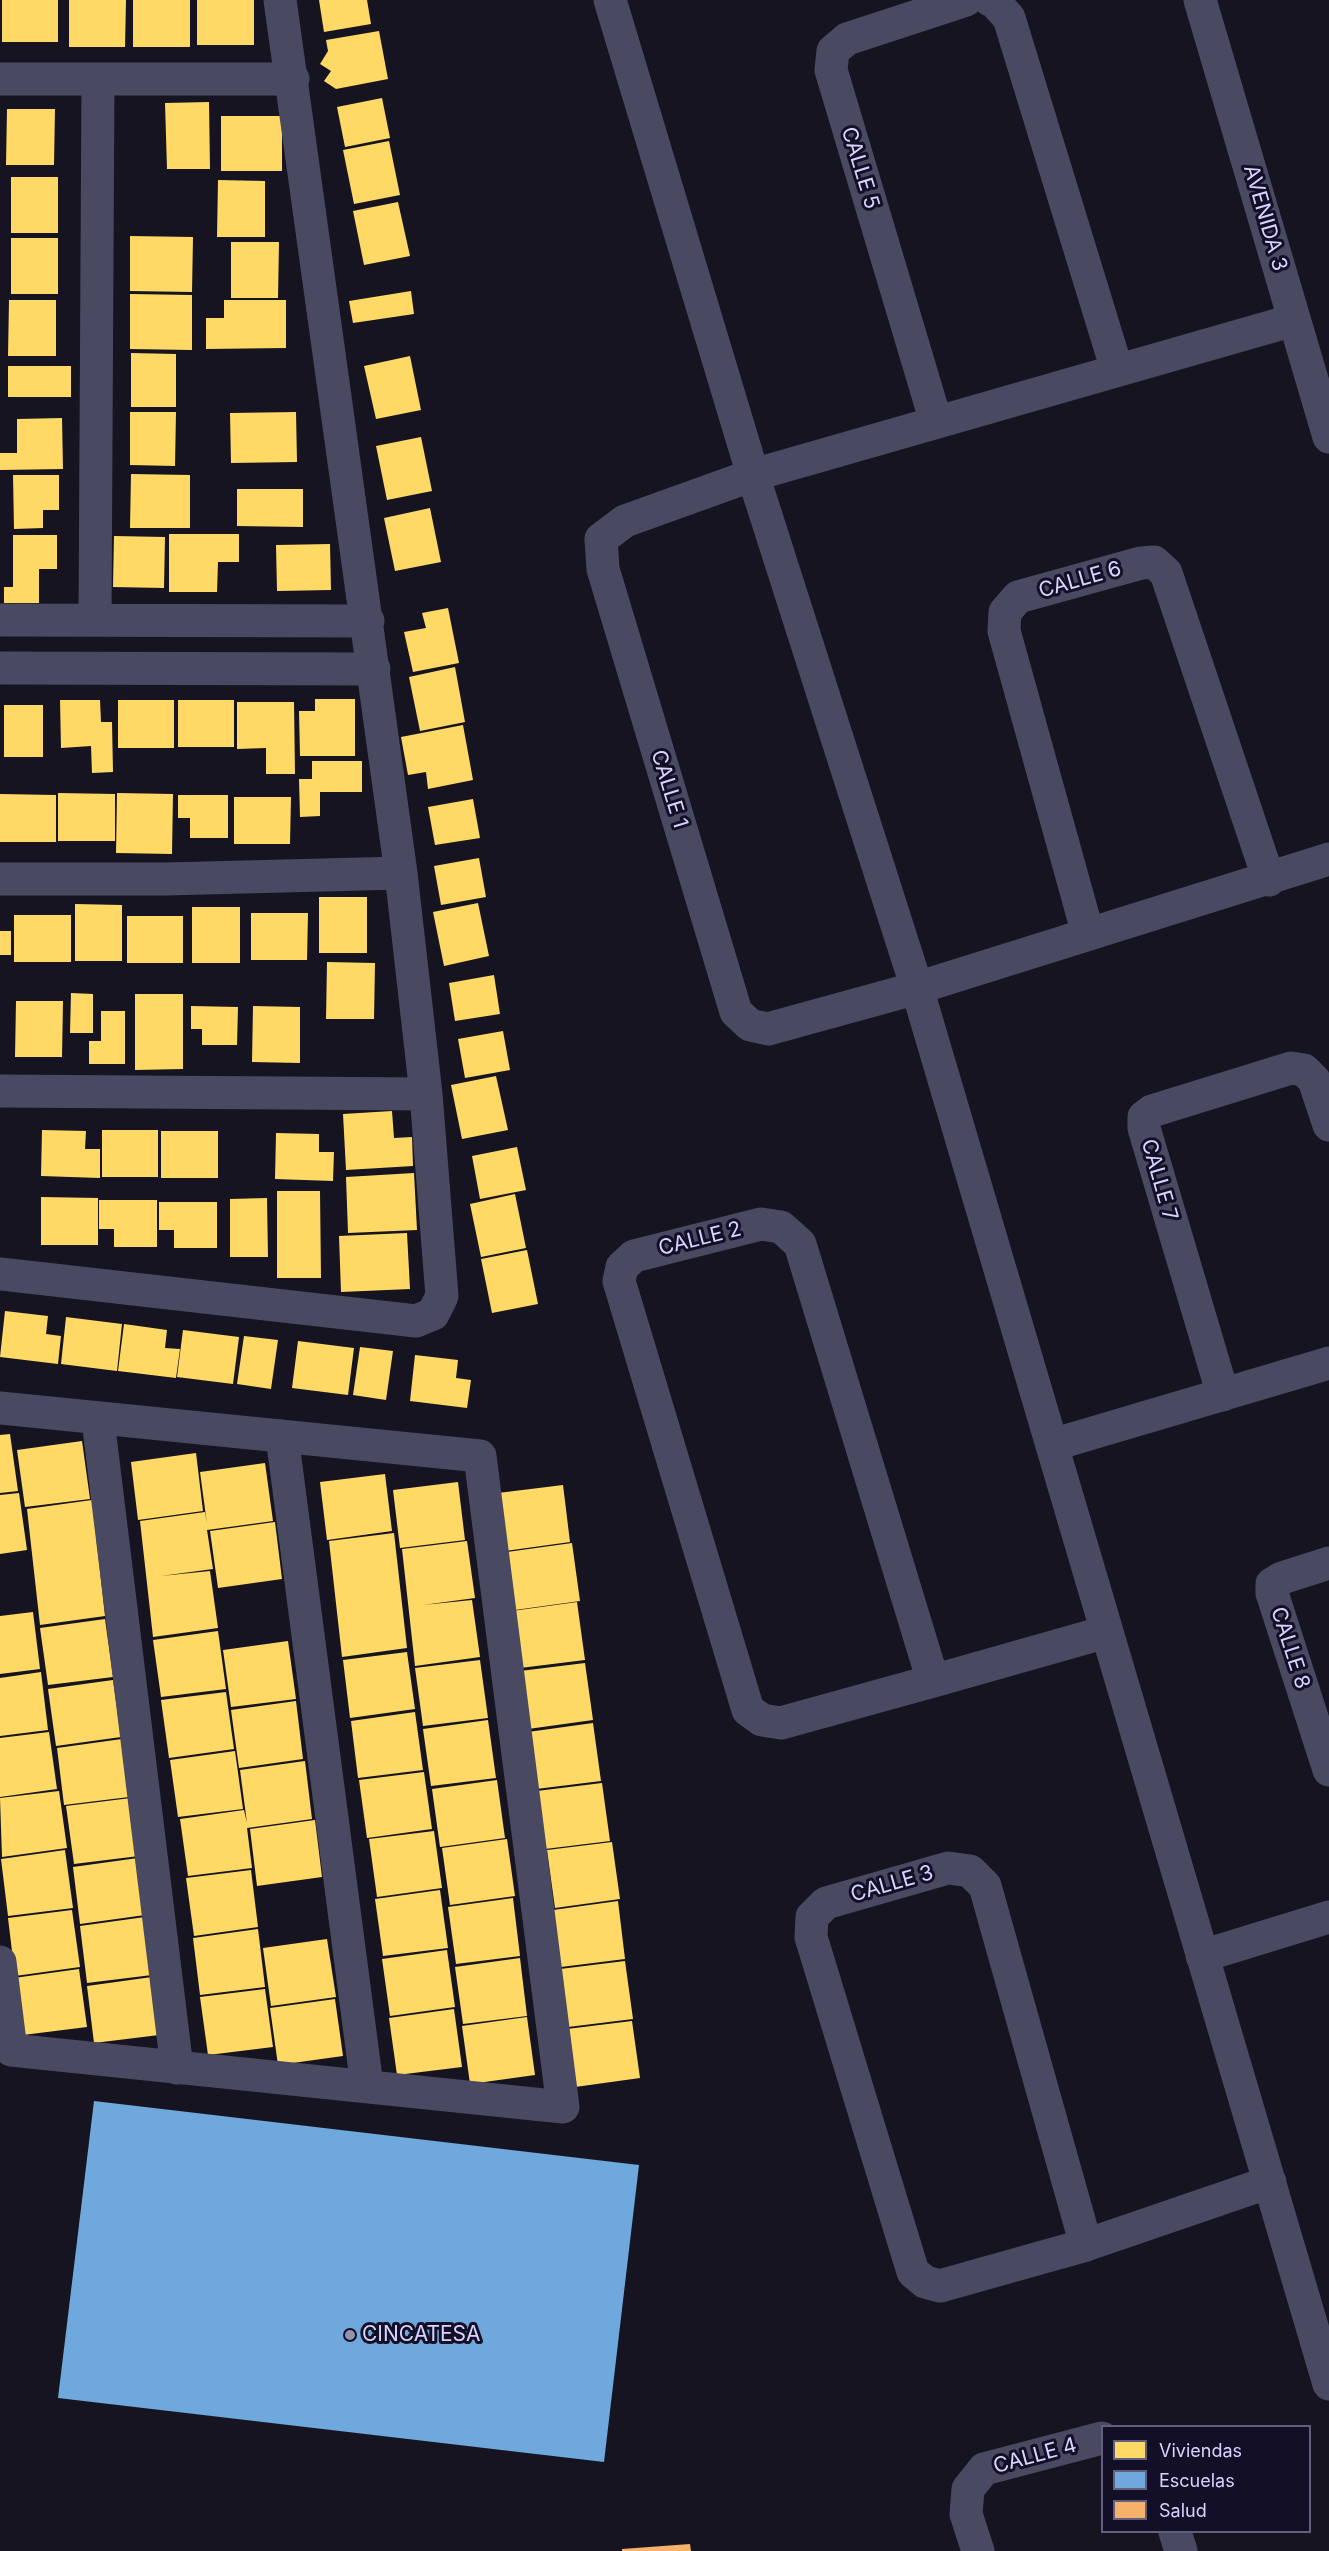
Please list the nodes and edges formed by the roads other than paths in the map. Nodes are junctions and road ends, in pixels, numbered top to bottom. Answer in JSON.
{"nodes":[{"id":1,"x":280,"y":0,"type":"edge"},
{"id":2,"x":610,"y":0,"type":"edge"},
{"id":3,"x":966,"y":0,"type":"edge"},
{"id":4,"x":990,"y":0,"type":"edge"},
{"id":5,"x":1200,"y":0,"type":"edge"},
{"id":6,"x":0,"y":79,"type":"edge"},
{"id":7,"x":98,"y":79,"type":"junction"},
{"id":8,"x":293,"y":79,"type":"junction"},
{"id":9,"x":1294,"y":320,"type":"junction"},
{"id":10,"x":1117,"y":370,"type":"junction"},
{"id":11,"x":936,"y":422,"type":"junction"},
{"id":12,"x":1329,"y":437,"type":"edge"},
{"id":13,"x":753,"y":475,"type":"junction"},
{"id":14,"x":95,"y":619,"type":"junction"},
{"id":15,"x":0,"y":620,"type":"edge"},
{"id":16,"x":368,"y":621,"type":"junction"},
{"id":17,"x":0,"y":668,"type":"edge"},
{"id":18,"x":374,"y":669,"type":"junction"},
{"id":19,"x":1329,"y":859,"type":"edge"},
{"id":20,"x":401,"y":873,"type":"junction"},
{"id":21,"x":0,"y":879,"type":"edge"},
{"id":22,"x":1269,"y":880,"type":"junction"},
{"id":23,"x":1088,"y":934,"type":"junction"},
{"id":24,"x":917,"y":988,"type":"junction"},
{"id":25,"x":0,"y":1091,"type":"edge"},
{"id":26,"x":426,"y":1094,"type":"junction"},
{"id":27,"x":1329,"y":1125,"type":"edge"},
{"id":28,"x":0,"y":1274,"type":"edge"},
{"id":29,"x":1329,"y":1363,"type":"edge"},
{"id":30,"x":1222,"y":1395,"type":"junction"},
{"id":31,"x":0,"y":1408,"type":"edge"},
{"id":32,"x":98,"y":1420,"type":"junction"},
{"id":33,"x":282,"y":1436,"type":"junction"},
{"id":34,"x":1052,"y":1445,"type":"junction"},
{"id":35,"x":1329,"y":1563,"type":"edge"},
{"id":36,"x":1106,"y":1632,"type":"junction"},
{"id":37,"x":933,"y":1681,"type":"junction"},
{"id":38,"x":1329,"y":1770,"type":"edge"},
{"id":39,"x":1329,"y":1917,"type":"edge"},
{"id":40,"x":1202,"y":1956,"type":"junction"},
{"id":41,"x":0,"y":1962,"type":"edge"},
{"id":42,"x":177,"y":2068,"type":"junction"},
{"id":43,"x":367,"y":2086,"type":"junction"},
{"id":44,"x":1270,"y":2182,"type":"junction"},
{"id":45,"x":1086,"y":2245,"type":"junction"},
{"id":46,"x":1329,"y":2384,"type":"edge"},
{"id":47,"x":1101,"y":2438,"type":"edge"},
{"id":48,"x":1174,"y":2533,"type":"edge"},
{"id":49,"x":978,"y":2551,"type":"edge"},
{"id":50,"x":1181,"y":2551,"type":"edge"}],
"edges":[{"from":1,"to":8,"type":"street"},
{"from":2,"to":13,"type":"street"},
{"from":3,"to":11,"type":"street","name":"CALLE 5"},
{"from":4,"to":10,"type":"street"},
{"from":5,"to":9,"type":"street","name":"AVENIDA 3"},
{"from":6,"to":7,"type":"street"},
{"from":7,"to":8,"type":"street"},
{"from":7,"to":14,"type":"street"},
{"from":8,"to":16,"type":"street"},
{"from":9,"to":10,"type":"street"},
{"from":9,"to":12,"type":"street","name":"AVENIDA 3"},
{"from":10,"to":11,"type":"street"},
{"from":11,"to":13,"type":"street"},
{"from":13,"to":24,"type":"street"},
{"from":13,"to":24,"type":"street","name":"CALLE 1"},
{"from":14,"to":15,"type":"street"},
{"from":14,"to":16,"type":"street"},
{"from":16,"to":18,"type":"street"},
{"from":17,"to":18,"type":"street"},
{"from":18,"to":20,"type":"street"},
{"from":19,"to":22,"type":"street"},
{"from":20,"to":21,"type":"street"},
{"from":20,"to":26,"type":"street"},
{"from":22,"to":23,"type":"street"},
{"from":22,"to":23,"type":"street","name":"CALLE 6"},
{"from":23,"to":24,"type":"street"},
{"from":24,"to":34,"type":"street"},
{"from":25,"to":26,"type":"street"},
{"from":26,"to":28,"type":"street"},
{"from":27,"to":30,"type":"street","name":"CALLE 7"},
{"from":29,"to":30,"type":"street"},
{"from":30,"to":34,"type":"street"},
{"from":31,"to":32,"type":"street"},
{"from":32,"to":33,"type":"street"},
{"from":32,"to":42,"type":"street"},
{"from":33,"to":43,"type":"street"},
{"from":33,"to":43,"type":"street"},
{"from":34,"to":36,"type":"street"},
{"from":35,"to":38,"type":"street","name":"CALLE 8"},
{"from":36,"to":37,"type":"street"},
{"from":36,"to":40,"type":"street"},
{"from":37,"to":37,"type":"street","name":"CALLE 2"},
{"from":39,"to":40,"type":"street"},
{"from":40,"to":44,"type":"street"},
{"from":41,"to":42,"type":"street"},
{"from":42,"to":43,"type":"street"},
{"from":44,"to":45,"type":"street"},
{"from":44,"to":46,"type":"street"},
{"from":45,"to":45,"type":"street","name":"CALLE 3"},
{"from":47,"to":49,"type":"street","name":"CALLE 4"},
{"from":48,"to":50,"type":"street"}]}
